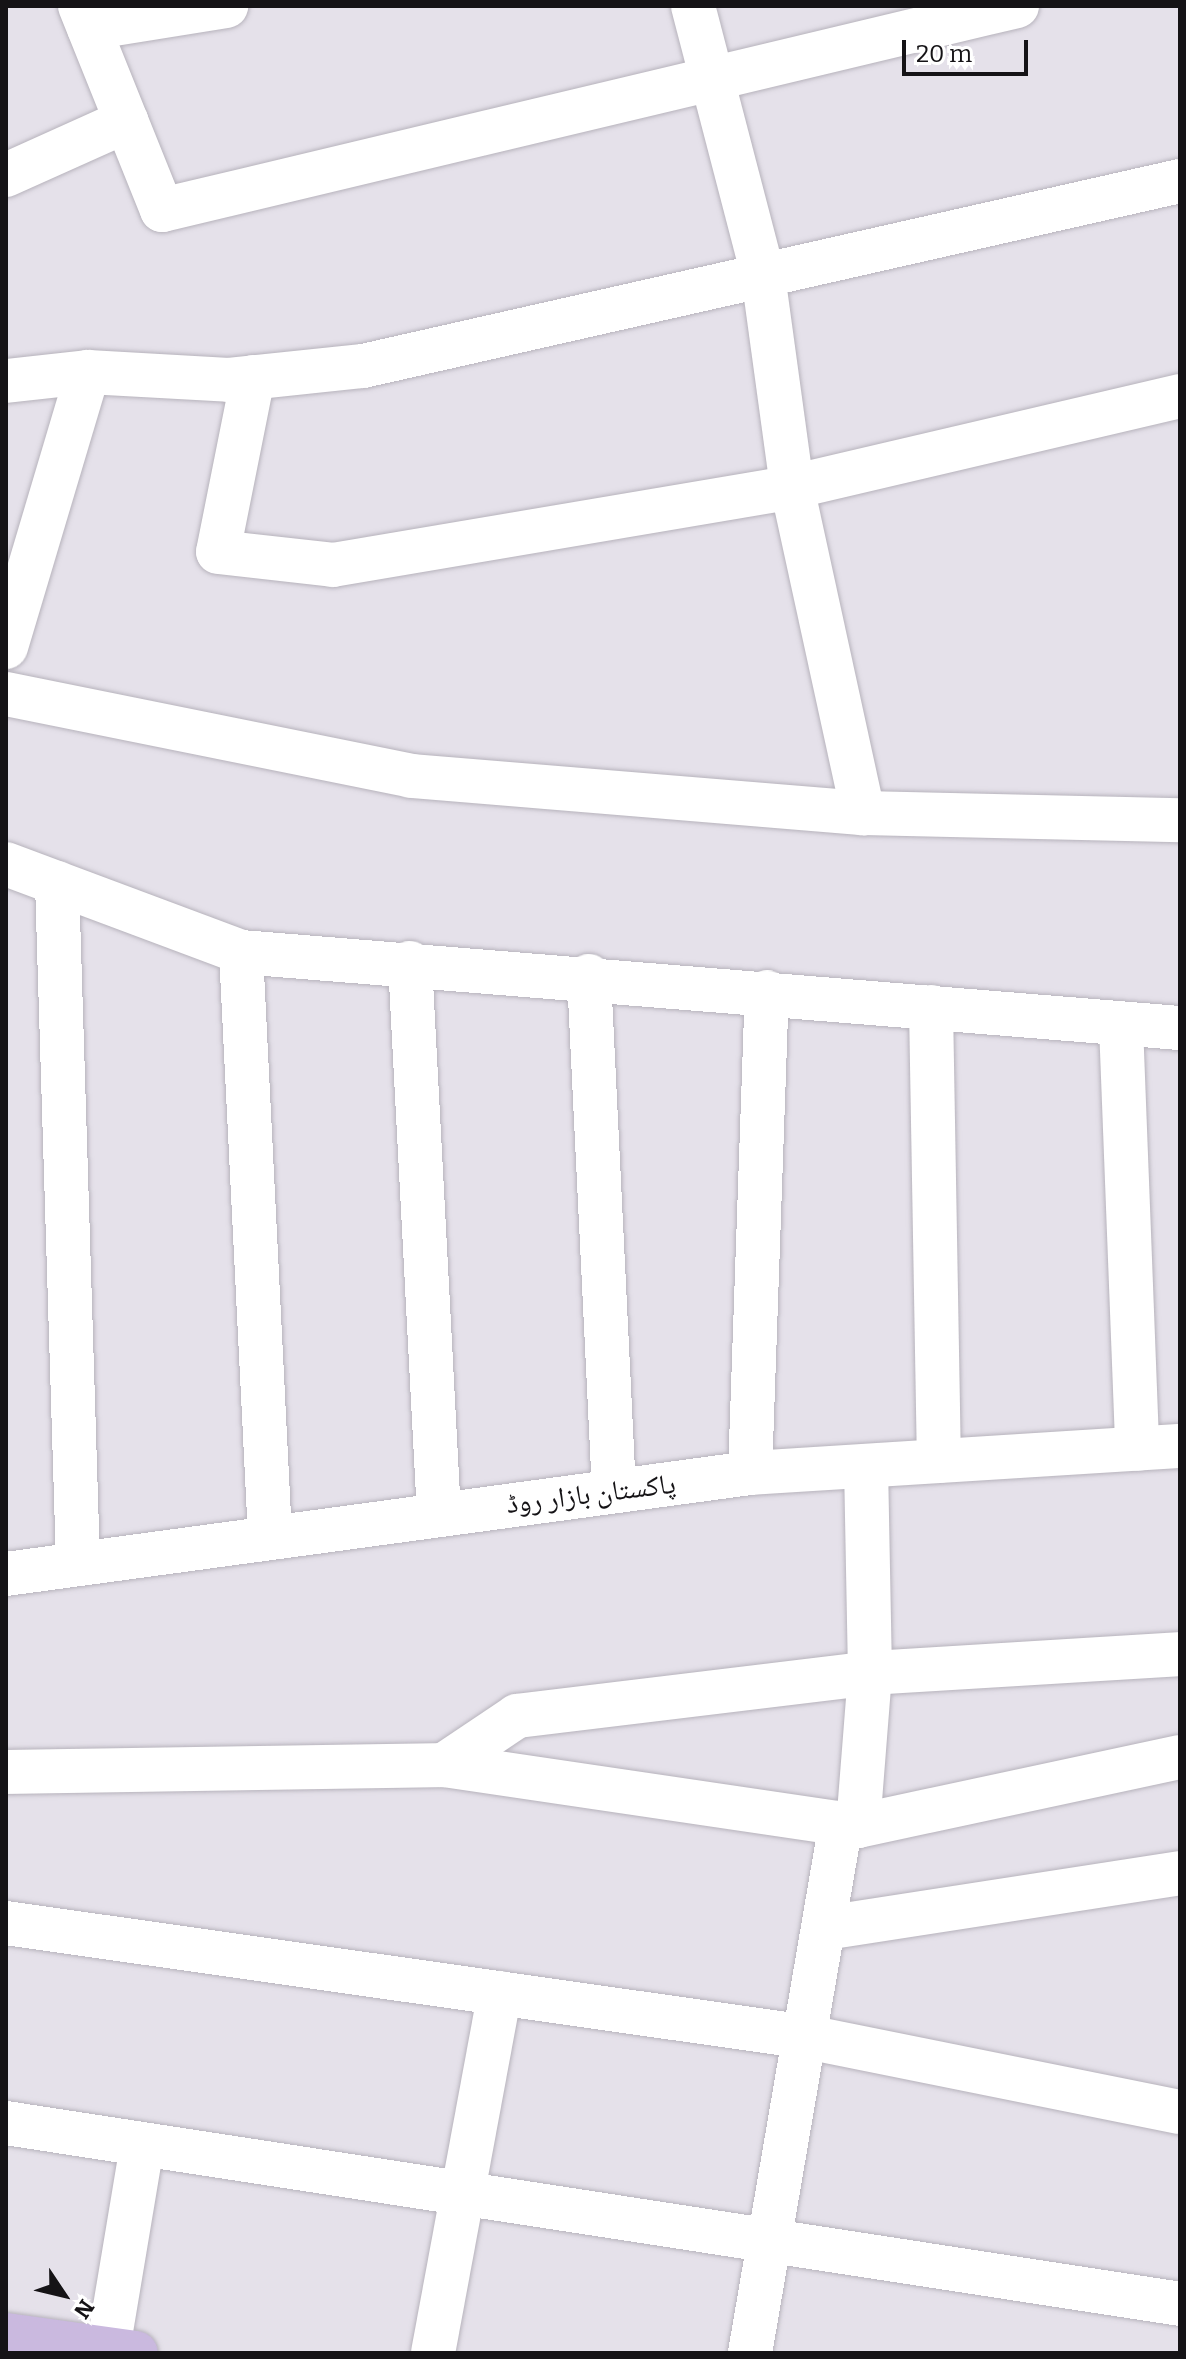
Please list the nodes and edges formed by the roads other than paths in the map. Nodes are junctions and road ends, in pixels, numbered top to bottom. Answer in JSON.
{"nodes":[{"id":1,"x":226,"y":6,"type":"edge"},
{"id":2,"x":693,"y":6,"type":"edge"},
{"id":3,"x":1017,"y":6,"type":"edge"},
{"id":4,"x":85,"y":17,"type":"edge"},
{"id":5,"x":711,"y":77,"type":"junction"},
{"id":6,"x":126,"y":121,"type":"junction"},
{"id":7,"x":6,"y":175,"type":"edge"},
{"id":8,"x":1180,"y":181,"type":"edge"},
{"id":9,"x":763,"y":275,"type":"junction"},
{"id":10,"x":88,"y":372,"type":"junction"},
{"id":11,"x":253,"y":377,"type":"junction"},
{"id":12,"x":6,"y":381,"type":"edge"},
{"id":13,"x":1180,"y":396,"type":"edge"},
{"id":14,"x":792,"y":487,"type":"junction"},
{"id":15,"x":6,"y":647,"type":"edge"},
{"id":16,"x":6,"y":694,"type":"edge"},
{"id":17,"x":863,"y":813,"type":"junction"},
{"id":18,"x":1180,"y":820,"type":"edge"},
{"id":19,"x":6,"y":864,"type":"edge"},
{"id":20,"x":57,"y":883,"type":"junction"},
{"id":21,"x":241,"y":952,"type":"junction"},
{"id":22,"x":410,"y":963,"type":"junction"},
{"id":23,"x":589,"y":976,"type":"junction"},
{"id":24,"x":767,"y":992,"type":"junction"},
{"id":25,"x":931,"y":1007,"type":"junction"},
{"id":26,"x":1121,"y":1025,"type":"junction"},
{"id":27,"x":1180,"y":1028,"type":"edge"},
{"id":28,"x":1180,"y":1446,"type":"edge"},
{"id":29,"x":1137,"y":1449,"type":"junction"},
{"id":30,"x":939,"y":1461,"type":"junction"},
{"id":31,"x":866,"y":1466,"type":"junction"},
{"id":32,"x":750,"y":1473,"type":"junction"},
{"id":33,"x":614,"y":1491,"type":"junction"},
{"id":34,"x":439,"y":1514,"type":"junction"},
{"id":35,"x":270,"y":1536,"type":"junction"},
{"id":36,"x":78,"y":1561,"type":"junction"},
{"id":37,"x":6,"y":1574,"type":"edge"},
{"id":38,"x":1180,"y":1654,"type":"edge"},
{"id":39,"x":870,"y":1673,"type":"junction"},
{"id":40,"x":1180,"y":1757,"type":"edge"},
{"id":41,"x":444,"y":1765,"type":"junction"},
{"id":42,"x":6,"y":1772,"type":"edge"},
{"id":43,"x":849,"y":1824,"type":"junction"},
{"id":44,"x":1180,"y":1873,"type":"edge"},
{"id":45,"x":6,"y":1923,"type":"edge"},
{"id":46,"x":826,"y":1928,"type":"junction"},
{"id":47,"x":500,"y":1993,"type":"junction"},
{"id":48,"x":807,"y":2037,"type":"junction"},
{"id":49,"x":1180,"y":2112,"type":"edge"},
{"id":50,"x":6,"y":2123,"type":"edge"},
{"id":51,"x":142,"y":2145,"type":"junction"},
{"id":52,"x":462,"y":2195,"type":"junction"},
{"id":53,"x":770,"y":2243,"type":"junction"},
{"id":54,"x":1180,"y":2304,"type":"edge"},
{"id":55,"x":6,"y":2335,"type":"edge"},
{"id":56,"x":122,"y":2351,"type":"edge"},
{"id":57,"x":433,"y":2353,"type":"edge"},
{"id":58,"x":750,"y":2353,"type":"edge"}],
"edges":[{"from":1,"to":4,"type":"street"},
{"from":2,"to":5,"type":"street"},
{"from":3,"to":5,"type":"street"},
{"from":4,"to":6,"type":"street"},
{"from":5,"to":6,"type":"street"},
{"from":5,"to":9,"type":"street"},
{"from":6,"to":7,"type":"street"},
{"from":8,"to":9,"type":"street"},
{"from":9,"to":11,"type":"street"},
{"from":9,"to":14,"type":"street"},
{"from":10,"to":11,"type":"street"},
{"from":10,"to":12,"type":"street"},
{"from":10,"to":15,"type":"street"},
{"from":11,"to":14,"type":"street"},
{"from":13,"to":14,"type":"street"},
{"from":14,"to":17,"type":"street"},
{"from":16,"to":17,"type":"street"},
{"from":17,"to":18,"type":"street"},
{"from":19,"to":20,"type":"street"},
{"from":20,"to":21,"type":"street"},
{"from":20,"to":36,"type":"street"},
{"from":21,"to":22,"type":"street"},
{"from":21,"to":35,"type":"street"},
{"from":22,"to":23,"type":"street"},
{"from":22,"to":34,"type":"street"},
{"from":23,"to":24,"type":"street"},
{"from":23,"to":33,"type":"street"},
{"from":24,"to":25,"type":"street"},
{"from":24,"to":32,"type":"street"},
{"from":25,"to":26,"type":"street"},
{"from":25,"to":30,"type":"street"},
{"from":26,"to":27,"type":"street"},
{"from":26,"to":29,"type":"street"},
{"from":28,"to":29,"type":"street","name":"پاکستان بازار روڈ"},
{"from":29,"to":30,"type":"street","name":"پاکستان بازار روڈ"},
{"from":30,"to":31,"type":"street","name":"پاکستان بازار روڈ"},
{"from":31,"to":32,"type":"street","name":"پاکستان بازار روڈ"},
{"from":31,"to":39,"type":"street"},
{"from":32,"to":33,"type":"street","name":"پاکستان بازار روڈ"},
{"from":33,"to":34,"type":"street","name":"پاکستان بازار روڈ"},
{"from":34,"to":35,"type":"street","name":"پاکستان بازار روڈ"},
{"from":35,"to":36,"type":"street","name":"پاکستان بازار روڈ"},
{"from":36,"to":37,"type":"street","name":"پاکستان بازار روڈ"},
{"from":38,"to":39,"type":"street"},
{"from":39,"to":41,"type":"street"},
{"from":39,"to":43,"type":"street"},
{"from":40,"to":43,"type":"street"},
{"from":41,"to":42,"type":"street"},
{"from":41,"to":43,"type":"street"},
{"from":43,"to":46,"type":"street"},
{"from":44,"to":46,"type":"street"},
{"from":45,"to":47,"type":"street"},
{"from":46,"to":48,"type":"street"},
{"from":47,"to":48,"type":"street"},
{"from":47,"to":52,"type":"street"},
{"from":48,"to":49,"type":"street"},
{"from":48,"to":53,"type":"street"},
{"from":50,"to":51,"type":"street"},
{"from":51,"to":52,"type":"street"},
{"from":51,"to":56,"type":"street"},
{"from":52,"to":53,"type":"street"},
{"from":52,"to":57,"type":"street"},
{"from":53,"to":54,"type":"street"},
{"from":53,"to":58,"type":"street"},
{"from":55,"to":56,"type":"main road"}]}
